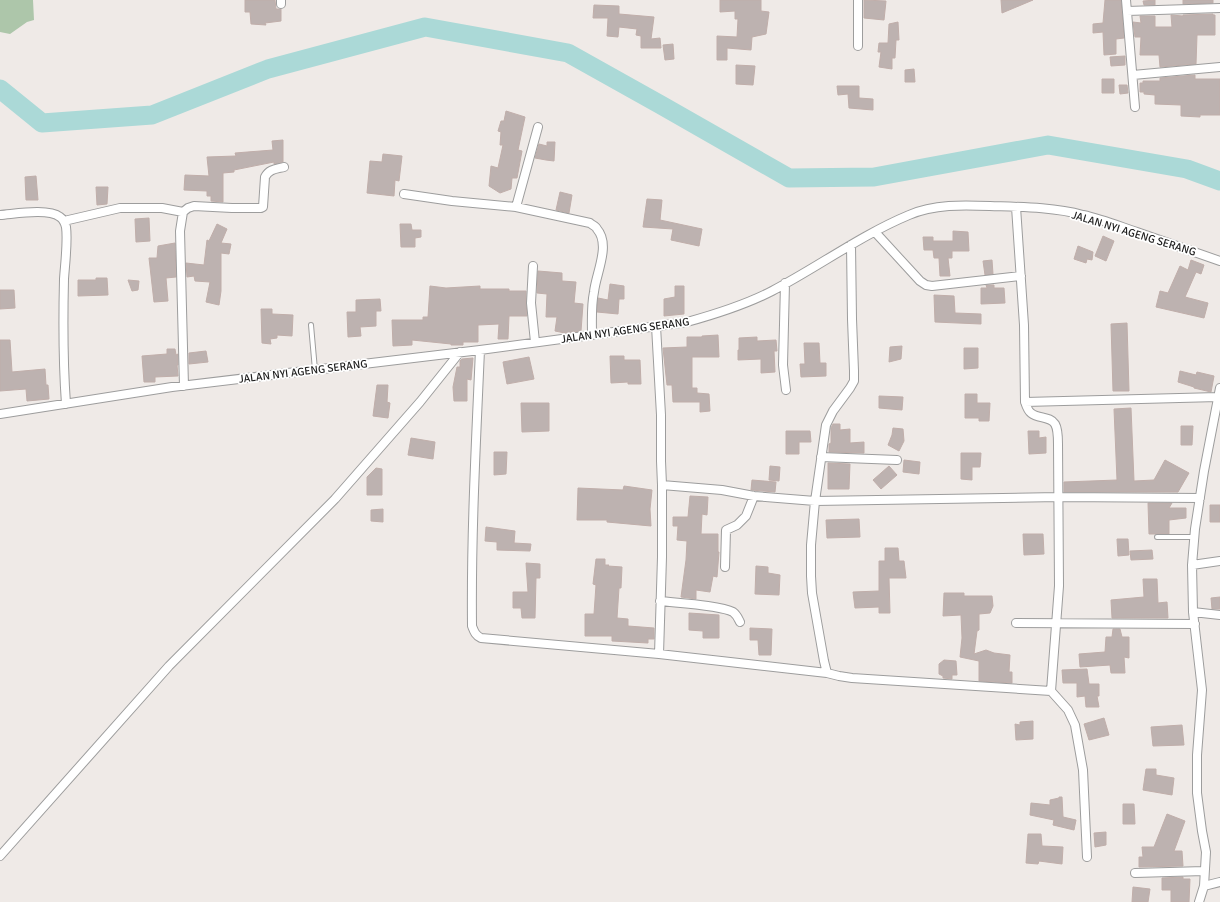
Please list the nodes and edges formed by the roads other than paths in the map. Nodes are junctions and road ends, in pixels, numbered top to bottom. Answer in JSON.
{"nodes":[{"id":1,"x":858,"y":0,"type":"edge"},
{"id":2,"x":1126,"y":0,"type":"edge"},
{"id":3,"x":1220,"y":8,"type":"edge"},
{"id":4,"x":1127,"y":11,"type":"junction"},
{"id":5,"x":858,"y":46,"type":"dead end"},
{"id":6,"x":1220,"y":67,"type":"edge"},
{"id":7,"x":1133,"y":75,"type":"junction"},
{"id":8,"x":1135,"y":107,"type":"dead end"},
{"id":9,"x":538,"y":127,"type":"dead end"},
{"id":10,"x":284,"y":167,"type":"dead end"},
{"id":11,"x":404,"y":194,"type":"dead end"},
{"id":12,"x":516,"y":207,"type":"junction"},
{"id":13,"x":1016,"y":207,"type":"junction"},
{"id":14,"x":183,"y":212,"type":"junction"},
{"id":15,"x":0,"y":215,"type":"edge"},
{"id":16,"x":64,"y":221,"type":"junction"},
{"id":17,"x":875,"y":232,"type":"junction"},
{"id":18,"x":851,"y":245,"type":"junction"},
{"id":19,"x":1220,"y":261,"type":"edge"},
{"id":20,"x":533,"y":266,"type":"dead end"},
{"id":21,"x":1021,"y":276,"type":"junction"},
{"id":22,"x":785,"y":283,"type":"junction"},
{"id":23,"x":311,"y":325,"type":"dead end"},
{"id":24,"x":656,"y":326,"type":"junction"},
{"id":25,"x":592,"y":335,"type":"junction"},
{"id":26,"x":535,"y":342,"type":"junction"},
{"id":27,"x":480,"y":350,"type":"junction"},
{"id":28,"x":460,"y":352,"type":"junction"},
{"id":29,"x":315,"y":370,"type":"junction"},
{"id":30,"x":184,"y":386,"type":"junction"},
{"id":31,"x":1220,"y":388,"type":"edge"},
{"id":32,"x":786,"y":390,"type":"dead end"},
{"id":33,"x":1218,"y":397,"type":"junction"},
{"id":34,"x":1025,"y":402,"type":"junction"},
{"id":35,"x":66,"y":404,"type":"junction"},
{"id":36,"x":0,"y":414,"type":"edge"},
{"id":37,"x":821,"y":457,"type":"junction"},
{"id":38,"x":896,"y":460,"type":"dead end"},
{"id":39,"x":662,"y":485,"type":"junction"},
{"id":40,"x":754,"y":496,"type":"junction"},
{"id":41,"x":1059,"y":497,"type":"junction"},
{"id":42,"x":1200,"y":498,"type":"junction"},
{"id":43,"x":815,"y":500,"type":"junction"},
{"id":44,"x":1157,"y":536,"type":"dead end"},
{"id":45,"x":1195,"y":536,"type":"junction"},
{"id":46,"x":1220,"y":561,"type":"edge"},
{"id":47,"x":1192,"y":565,"type":"junction"},
{"id":48,"x":725,"y":567,"type":"dead end"},
{"id":49,"x":660,"y":601,"type":"junction"},
{"id":50,"x":1193,"y":612,"type":"junction"},
{"id":51,"x":1220,"y":615,"type":"edge"},
{"id":52,"x":740,"y":622,"type":"dead end"},
{"id":53,"x":1016,"y":623,"type":"dead end"},
{"id":54,"x":1056,"y":624,"type":"junction"},
{"id":55,"x":1195,"y":624,"type":"junction"},
{"id":56,"x":659,"y":654,"type":"junction"},
{"id":57,"x":827,"y":673,"type":"junction"},
{"id":58,"x":1051,"y":691,"type":"junction"},
{"id":59,"x":0,"y":856,"type":"edge"},
{"id":60,"x":1087,"y":857,"type":"dead end"},
{"id":61,"x":1204,"y":871,"type":"junction"},
{"id":62,"x":1135,"y":873,"type":"dead end"},
{"id":63,"x":1220,"y":882,"type":"edge"},
{"id":64,"x":1204,"y":886,"type":"junction"},
{"id":65,"x":1199,"y":902,"type":"edge"}],
"edges":[{"from":1,"to":5,"type":"street"},
{"from":2,"to":4,"type":"street"},
{"from":3,"to":4,"type":"street"},
{"from":4,"to":7,"type":"street"},
{"from":6,"to":7,"type":"street"},
{"from":7,"to":8,"type":"street"},
{"from":9,"to":12,"type":"street"},
{"from":10,"to":14,"type":"street"},
{"from":11,"to":12,"type":"street"},
{"from":12,"to":25,"type":"street"},
{"from":13,"to":17,"type":"street","name":"JALAN NYI AGENG SERANG"},
{"from":13,"to":19,"type":"street","name":"JALAN NYI AGENG SERANG"},
{"from":13,"to":21,"type":"street"},
{"from":14,"to":16,"type":"street"},
{"from":14,"to":30,"type":"street"},
{"from":15,"to":16,"type":"street"},
{"from":16,"to":35,"type":"street"},
{"from":17,"to":18,"type":"street","name":"JALAN NYI AGENG SERANG"},
{"from":17,"to":21,"type":"street"},
{"from":18,"to":22,"type":"street","name":"JALAN NYI AGENG SERANG"},
{"from":18,"to":37,"type":"street"},
{"from":20,"to":26,"type":"street"},
{"from":21,"to":34,"type":"street"},
{"from":22,"to":24,"type":"street","name":"JALAN NYI AGENG SERANG"},
{"from":22,"to":32,"type":"street"},
{"from":23,"to":29,"type":"lane"},
{"from":24,"to":25,"type":"street","name":"JALAN NYI AGENG SERANG"},
{"from":24,"to":39,"type":"street"},
{"from":25,"to":26,"type":"street","name":"JALAN NYI AGENG SERANG"},
{"from":26,"to":27,"type":"street","name":"JALAN NYI AGENG SERANG"},
{"from":27,"to":28,"type":"street","name":"JALAN NYI AGENG SERANG"},
{"from":27,"to":56,"type":"street"},
{"from":28,"to":29,"type":"street","name":"JALAN NYI AGENG SERANG"},
{"from":28,"to":59,"type":"street"},
{"from":29,"to":30,"type":"street","name":"JALAN NYI AGENG SERANG"},
{"from":30,"to":35,"type":"street","name":"JALAN NYI AGENG SERANG"},
{"from":31,"to":33,"type":"street"},
{"from":33,"to":34,"type":"street"},
{"from":33,"to":42,"type":"street"},
{"from":34,"to":41,"type":"street"},
{"from":35,"to":36,"type":"street","name":"JALAN NYI AGENG SERANG"},
{"from":37,"to":38,"type":"street"},
{"from":37,"to":43,"type":"street"},
{"from":39,"to":40,"type":"street"},
{"from":39,"to":49,"type":"street"},
{"from":40,"to":43,"type":"street"},
{"from":40,"to":48,"type":"street"},
{"from":41,"to":42,"type":"street"},
{"from":41,"to":43,"type":"street"},
{"from":41,"to":54,"type":"street"},
{"from":42,"to":45,"type":"street"},
{"from":43,"to":57,"type":"street"},
{"from":44,"to":45,"type":"lane"},
{"from":45,"to":47,"type":"street"},
{"from":46,"to":47,"type":"street"},
{"from":47,"to":50,"type":"street"},
{"from":49,"to":52,"type":"street"},
{"from":49,"to":56,"type":"street"},
{"from":50,"to":51,"type":"street"},
{"from":50,"to":55,"type":"street"},
{"from":53,"to":54,"type":"street"},
{"from":54,"to":55,"type":"street"},
{"from":54,"to":58,"type":"street"},
{"from":55,"to":61,"type":"street"},
{"from":56,"to":57,"type":"street"},
{"from":57,"to":58,"type":"street"},
{"from":58,"to":60,"type":"street"},
{"from":61,"to":62,"type":"street"},
{"from":61,"to":64,"type":"street"},
{"from":63,"to":64,"type":"street"},
{"from":64,"to":65,"type":"street"}]}
